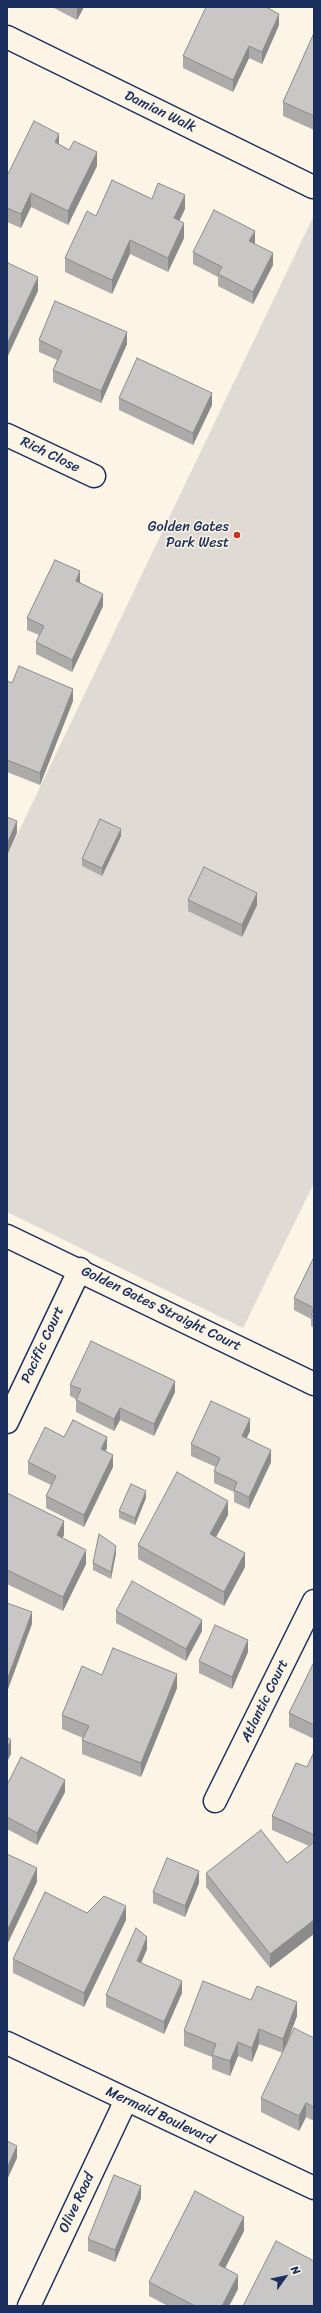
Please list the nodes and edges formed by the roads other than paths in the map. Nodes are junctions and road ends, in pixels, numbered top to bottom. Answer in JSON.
{"nodes":[{"id":1,"x":7,"y":37,"type":"edge"},
{"id":2,"x":313,"y":187,"type":"dead end"},
{"id":3,"x":7,"y":435,"type":"edge"},
{"id":4,"x":94,"y":476,"type":"dead end"},
{"id":5,"x":7,"y":1236,"type":"edge"},
{"id":6,"x":80,"y":1269,"type":"junction"},
{"id":7,"x":314,"y":1384,"type":"edge"},
{"id":8,"x":7,"y":1422,"type":"edge"},
{"id":9,"x":314,"y":1600,"type":"edge"},
{"id":10,"x":215,"y":1801,"type":"dead end"},
{"id":11,"x":7,"y":2043,"type":"edge"},
{"id":12,"x":126,"y":2100,"type":"junction"},
{"id":13,"x":314,"y":2188,"type":"edge"},
{"id":14,"x":29,"y":2306,"type":"edge"}],
"edges":[{"from":1,"to":2,"type":"street","name":"Damian Walk"},
{"from":3,"to":4,"type":"street","name":"Rich Close"},
{"from":5,"to":6,"type":"street","name":"Golden Gates Straight Court"},
{"from":6,"to":7,"type":"street","name":"Golden Gates Straight Court"},
{"from":6,"to":8,"type":"street","name":"Pacific Court"},
{"from":9,"to":10,"type":"street","name":"Atlantic Court"},
{"from":11,"to":12,"type":"street","name":"Mermaid Boulevard"},
{"from":12,"to":13,"type":"street","name":"Mermaid Boulevard"},
{"from":12,"to":14,"type":"street","name":"Olive Road"}]}
